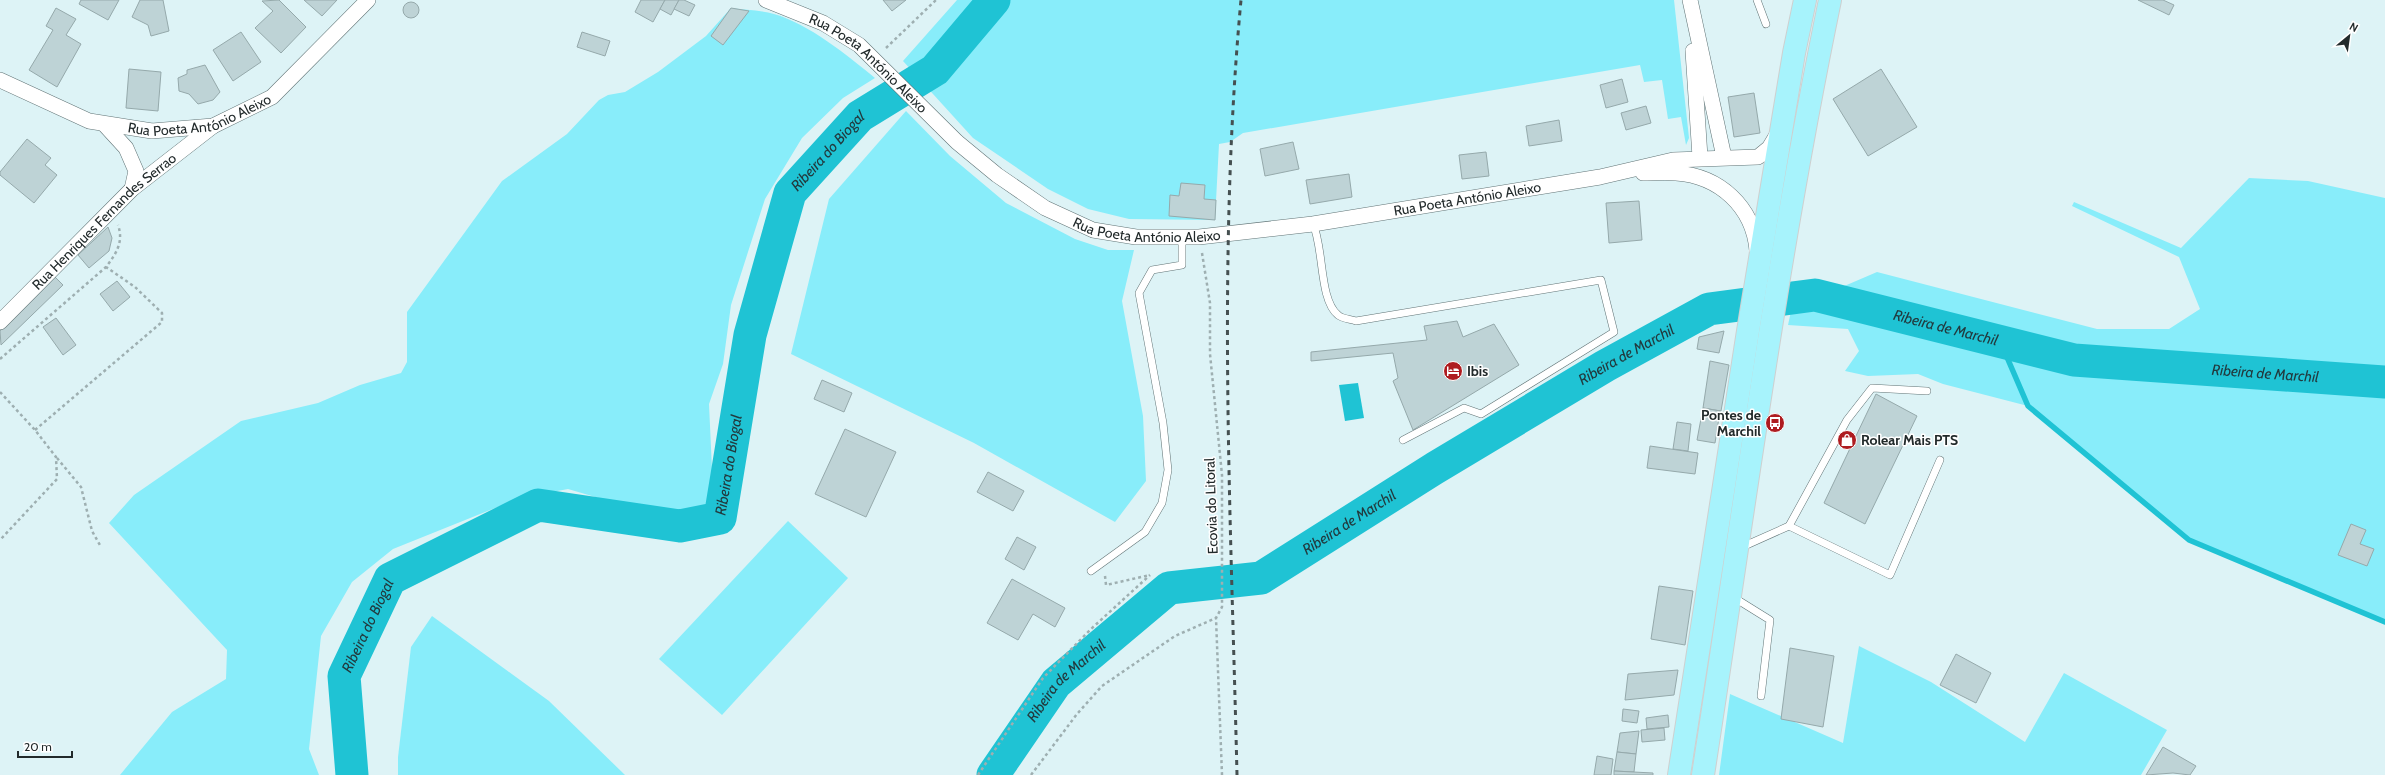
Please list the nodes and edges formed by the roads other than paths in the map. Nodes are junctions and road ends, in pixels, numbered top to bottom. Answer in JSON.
{"nodes":[{"id":1,"x":366,"y":0,"type":"edge"},
{"id":2,"x":766,"y":0,"type":"edge"},
{"id":3,"x":1689,"y":0,"type":"edge"},
{"id":4,"x":1757,"y":0,"type":"edge"},
{"id":5,"x":1805,"y":0,"type":"edge"},
{"id":6,"x":1830,"y":0,"type":"edge"},
{"id":7,"x":1766,"y":24,"type":"dead end"},
{"id":8,"x":0,"y":80,"type":"edge"},
{"id":9,"x":104,"y":124,"type":"junction"},
{"id":10,"x":213,"y":126,"type":"junction"},
{"id":11,"x":1781,"y":129,"type":"junction"},
{"id":12,"x":1700,"y":157,"type":"junction"},
{"id":13,"x":1724,"y":157,"type":"junction"},
{"id":14,"x":1600,"y":177,"type":"junction"},
{"id":15,"x":132,"y":189,"type":"junction"},
{"id":16,"x":1313,"y":224,"type":"junction"},
{"id":17,"x":1182,"y":237,"type":"junction"},
{"id":18,"x":1758,"y":270,"type":"junction"},
{"id":19,"x":0,"y":322,"type":"edge"},
{"id":20,"x":1927,"y":391,"type":"dead end"},
{"id":21,"x":1403,"y":440,"type":"dead end"},
{"id":22,"x":1940,"y":460,"type":"dead end"},
{"id":23,"x":1789,"y":526,"type":"junction"},
{"id":24,"x":1738,"y":549,"type":"junction"},
{"id":25,"x":1091,"y":571,"type":"dead end"},
{"id":26,"x":1731,"y":595,"type":"junction"},
{"id":27,"x":1761,"y":696,"type":"dead end"},
{"id":28,"x":1680,"y":775,"type":"edge"},
{"id":29,"x":1703,"y":775,"type":"edge"}],
"edges":[{"from":1,"to":10,"type":"street","name":"Rua Poeta António Aleixo"},
{"from":2,"to":17,"type":"street","name":"Rua Poeta António Aleixo"},
{"from":3,"to":12,"type":"street"},
{"from":3,"to":13,"type":"street"},
{"from":4,"to":7,"type":"lane"},
{"from":5,"to":11,"type":"main road"},
{"from":6,"to":24,"type":"main road"},
{"from":8,"to":9,"type":"street","name":"Rua Poeta António Aleixo"},
{"from":9,"to":10,"type":"street","name":"Rua Poeta António Aleixo"},
{"from":9,"to":15,"type":"street"},
{"from":10,"to":15,"type":"street","name":"Rua Henriques Fernandes Serrao"},
{"from":11,"to":13,"type":"street","name":"Rua Poeta António Aleixo"},
{"from":11,"to":18,"type":"main road"},
{"from":12,"to":13,"type":"street","name":"Rua Poeta António Aleixo"},
{"from":12,"to":14,"type":"street","name":"Rua Poeta António Aleixo"},
{"from":14,"to":16,"type":"street","name":"Rua Poeta António Aleixo"},
{"from":14,"to":18,"type":"street","name":"Rua Poeta António Aleixo"},
{"from":15,"to":19,"type":"street","name":"Rua Henriques Fernandes Serrao"},
{"from":16,"to":17,"type":"street","name":"Rua Poeta António Aleixo"},
{"from":16,"to":21,"type":"lane"},
{"from":17,"to":25,"type":"lane"},
{"from":18,"to":28,"type":"main road"},
{"from":20,"to":23,"type":"lane"},
{"from":22,"to":23,"type":"lane"},
{"from":23,"to":24,"type":"lane"},
{"from":24,"to":26,"type":"main road"},
{"from":26,"to":27,"type":"lane"},
{"from":26,"to":29,"type":"main road"}]}
